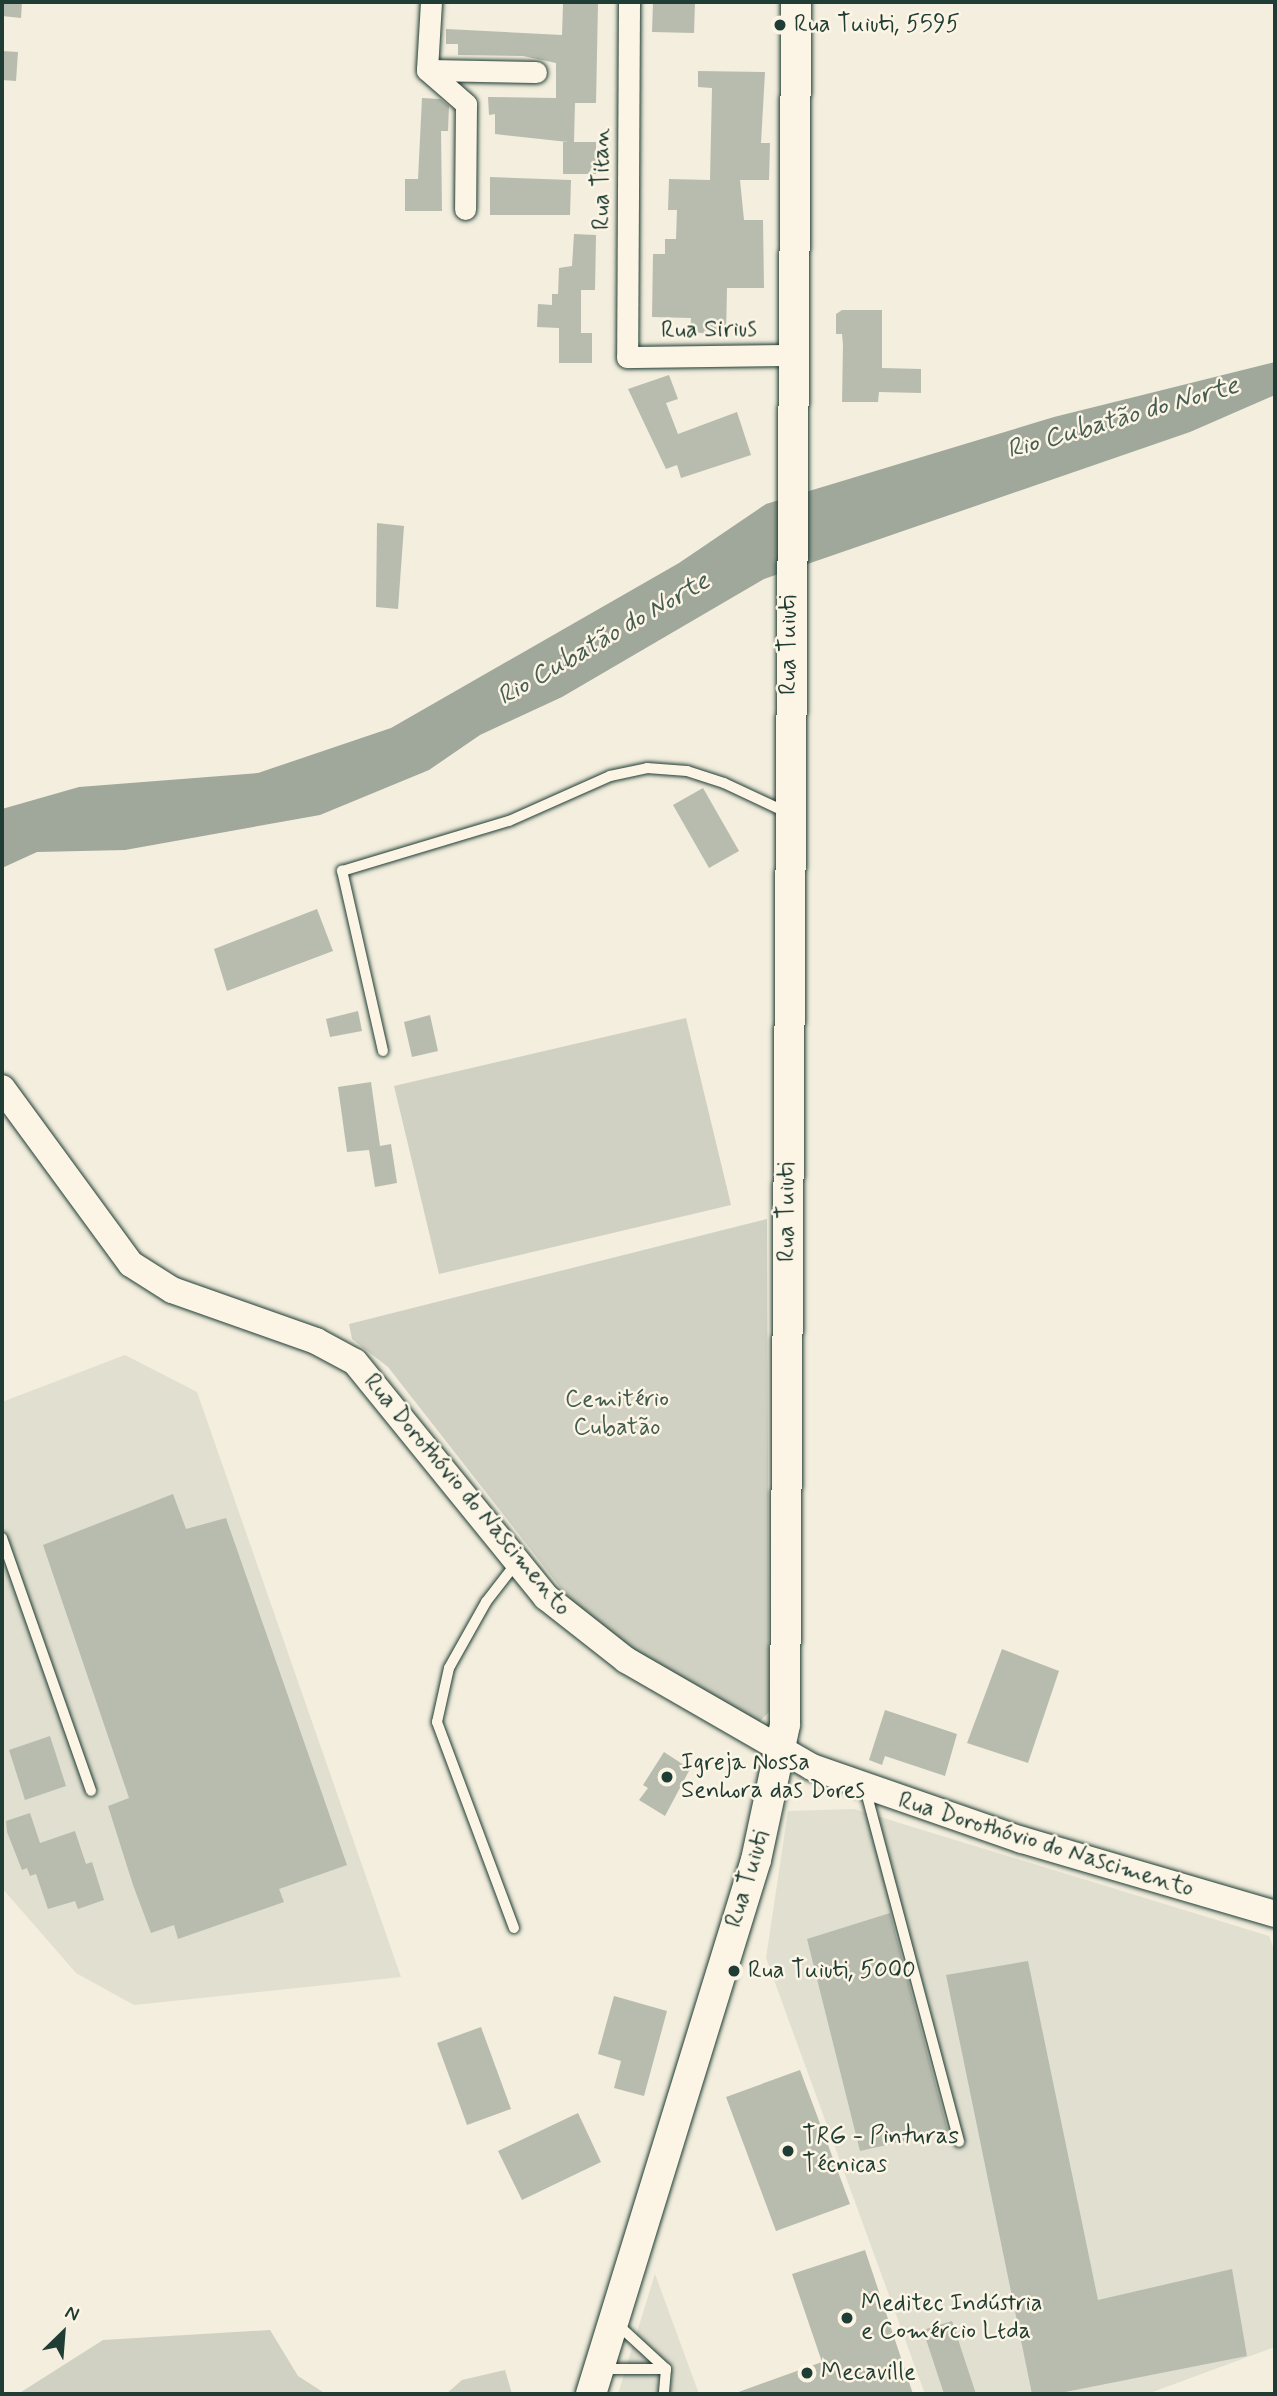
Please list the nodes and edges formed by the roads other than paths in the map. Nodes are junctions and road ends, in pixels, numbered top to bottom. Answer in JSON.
{"nodes":[{"id":1,"x":431,"y":2,"type":"edge"},
{"id":2,"x":629,"y":2,"type":"edge"},
{"id":3,"x":796,"y":2,"type":"edge"},
{"id":4,"x":428,"y":70,"type":"junction"},
{"id":5,"x":536,"y":72,"type":"dead end"},
{"id":6,"x":465,"y":209,"type":"dead end"},
{"id":7,"x":792,"y":355,"type":"junction"},
{"id":8,"x":627,"y":357,"type":"joint"},
{"id":9,"x":788,"y":813,"type":"junction"},
{"id":10,"x":383,"y":1051,"type":"dead end"},
{"id":11,"x":2,"y":1088,"type":"edge"},
{"id":12,"x":2,"y":1538,"type":"edge"},
{"id":13,"x":517,"y":1562,"type":"junction"},
{"id":14,"x":782,"y":1753,"type":"junction"},
{"id":15,"x":865,"y":1788,"type":"junction"},
{"id":16,"x":91,"y":1791,"type":"dead end"},
{"id":17,"x":1275,"y":1914,"type":"edge"},
{"id":18,"x":514,"y":1928,"type":"dead end"},
{"id":19,"x":959,"y":2141,"type":"dead end"},
{"id":20,"x":612,"y":2320,"type":"junction"},
{"id":21,"x":666,"y":2369,"type":"junction"},
{"id":22,"x":595,"y":2382,"type":"edge"},
{"id":23,"x":664,"y":2394,"type":"edge"}],
"edges":[{"from":1,"to":4,"type":"street"},
{"from":2,"to":8,"type":"street","name":"Rua Titan"},
{"from":3,"to":7,"type":"main road","name":"Rua Tuiuti"},
{"from":4,"to":5,"type":"street"},
{"from":4,"to":6,"type":"street"},
{"from":7,"to":8,"type":"street","name":"Rua Sirius"},
{"from":7,"to":9,"type":"main road","name":"Rua Tuiuti"},
{"from":9,"to":10,"type":"lane"},
{"from":9,"to":14,"type":"main road","name":"Rua Tuiuti"},
{"from":11,"to":13,"type":"street","name":"Rua Dorothóvio do Nascimento"},
{"from":12,"to":16,"type":"lane"},
{"from":13,"to":14,"type":"street","name":"Rua Dorothóvio do Nascimento"},
{"from":13,"to":18,"type":"lane"},
{"from":14,"to":15,"type":"street","name":"Rua Dorothóvio do Nascimento"},
{"from":14,"to":20,"type":"main road","name":"Rua Tuiuti"},
{"from":15,"to":17,"type":"street","name":"Rua Dorothóvio do Nascimento"},
{"from":15,"to":19,"type":"lane"},
{"from":20,"to":21,"type":"lane"},
{"from":20,"to":22,"type":"main road","name":"Rua Tuiuti"},
{"from":21,"to":22,"type":"lane"},
{"from":21,"to":23,"type":"lane"}]}
